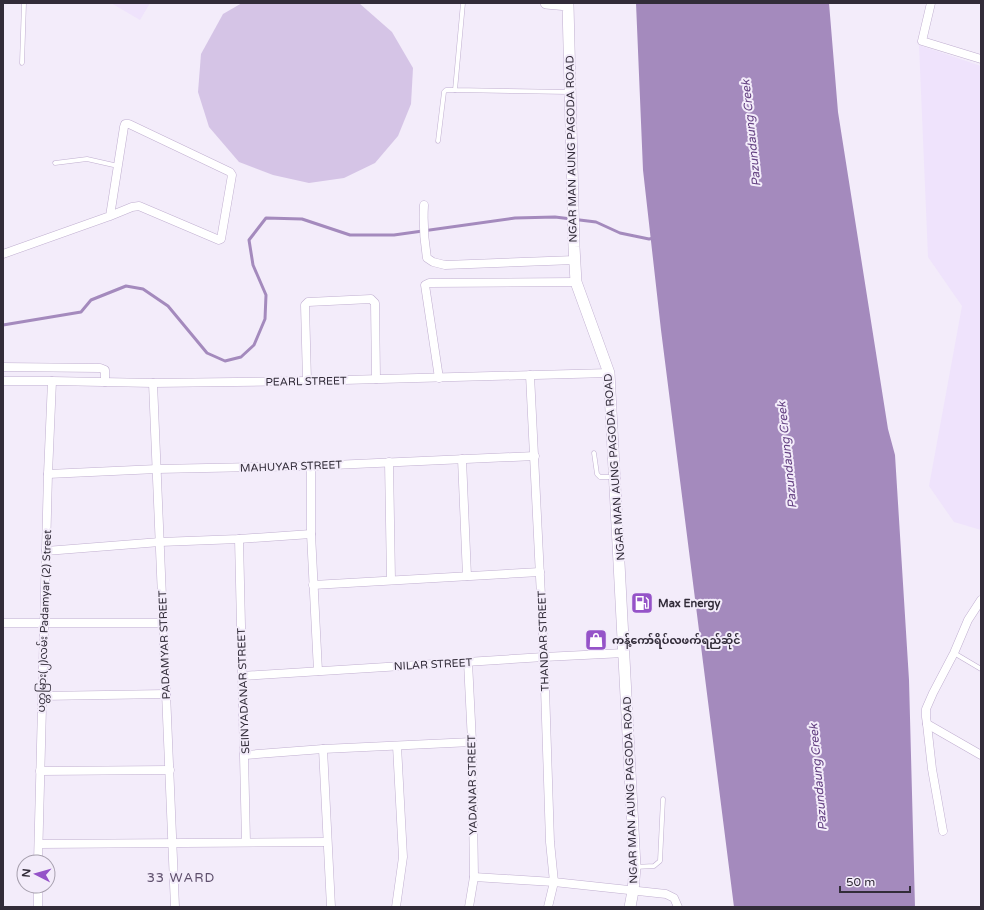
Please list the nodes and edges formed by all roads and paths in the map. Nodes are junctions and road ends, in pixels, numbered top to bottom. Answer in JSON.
{"nodes":[{"id":1,"x":24,"y":3,"type":"edge"},
{"id":2,"x":463,"y":3,"type":"edge"},
{"id":3,"x":546,"y":3,"type":"edge"},
{"id":4,"x":931,"y":3,"type":"edge"},
{"id":5,"x":981,"y":59,"type":"edge"},
{"id":6,"x":22,"y":62,"type":"dead end"},
{"id":7,"x":455,"y":90,"type":"junction"},
{"id":8,"x":570,"y":92,"type":"junction"},
{"id":9,"x":438,"y":141,"type":"dead end"},
{"id":10,"x":56,"y":163,"type":"dead end"},
{"id":11,"x":118,"y":166,"type":"junction"},
{"id":12,"x":424,"y":205,"type":"dead end"},
{"id":13,"x":110,"y":216,"type":"junction"},
{"id":14,"x":3,"y":254,"type":"edge"},
{"id":15,"x":575,"y":260,"type":"junction"},
{"id":16,"x":576,"y":282,"type":"junction"},
{"id":17,"x":3,"y":367,"type":"edge"},
{"id":18,"x":610,"y":373,"type":"junction"},
{"id":19,"x":530,"y":375,"type":"junction"},
{"id":20,"x":439,"y":378,"type":"junction"},
{"id":21,"x":376,"y":379,"type":"junction"},
{"id":22,"x":52,"y":381,"type":"junction"},
{"id":23,"x":307,"y":381,"type":"junction"},
{"id":24,"x":3,"y":382,"type":"edge"},
{"id":25,"x":105,"y":382,"type":"junction"},
{"id":26,"x":153,"y":383,"type":"junction"},
{"id":27,"x":594,"y":453,"type":"dead end"},
{"id":28,"x":535,"y":456,"type":"junction"},
{"id":29,"x":462,"y":459,"type":"junction"},
{"id":30,"x":389,"y":462,"type":"junction"},
{"id":31,"x":310,"y":466,"type":"junction"},
{"id":32,"x":157,"y":469,"type":"junction"},
{"id":33,"x":48,"y":474,"type":"junction"},
{"id":34,"x":615,"y":477,"type":"junction"},
{"id":35,"x":311,"y":534,"type":"junction"},
{"id":36,"x":239,"y":540,"type":"junction"},
{"id":37,"x":160,"y":542,"type":"junction"},
{"id":38,"x":46,"y":551,"type":"junction"},
{"id":39,"x":540,"y":572,"type":"junction"},
{"id":40,"x":467,"y":576,"type":"junction"},
{"id":41,"x":391,"y":580,"type":"junction"},
{"id":42,"x":313,"y":585,"type":"junction"},
{"id":43,"x":981,"y":600,"type":"edge"},
{"id":44,"x":3,"y":623,"type":"edge"},
{"id":45,"x":163,"y":623,"type":"junction"},
{"id":46,"x":44,"y":624,"type":"junction"},
{"id":47,"x":954,"y":653,"type":"junction"},
{"id":48,"x":624,"y":654,"type":"junction"},
{"id":49,"x":544,"y":657,"type":"junction"},
{"id":50,"x":468,"y":662,"type":"junction"},
{"id":51,"x":981,"y":668,"type":"edge"},
{"id":52,"x":318,"y":671,"type":"junction"},
{"id":53,"x":242,"y":676,"type":"junction"},
{"id":54,"x":166,"y":694,"type":"junction"},
{"id":55,"x":42,"y":696,"type":"junction"},
{"id":56,"x":927,"y":724,"type":"junction"},
{"id":57,"x":472,"y":742,"type":"junction"},
{"id":58,"x":397,"y":746,"type":"junction"},
{"id":59,"x":323,"y":749,"type":"junction"},
{"id":60,"x":981,"y":755,"type":"edge"},
{"id":61,"x":245,"y":756,"type":"junction"},
{"id":62,"x":170,"y":770,"type":"junction"},
{"id":63,"x":40,"y":771,"type":"junction"},
{"id":64,"x":663,"y":799,"type":"dead end"},
{"id":65,"x":943,"y":831,"type":"dead end"},
{"id":66,"x":246,"y":842,"type":"junction"},
{"id":67,"x":327,"y":842,"type":"junction"},
{"id":68,"x":39,"y":844,"type":"junction"},
{"id":69,"x":173,"y":844,"type":"junction"},
{"id":70,"x":38,"y":854,"type":"edge"},
{"id":71,"x":635,"y":867,"type":"junction"},
{"id":72,"x":474,"y":877,"type":"junction"},
{"id":73,"x":554,"y":882,"type":"junction"},
{"id":74,"x":633,"y":891,"type":"junction"},
{"id":75,"x":38,"y":894,"type":"edge"},
{"id":76,"x":38,"y":907,"type":"edge"},
{"id":77,"x":176,"y":907,"type":"edge"},
{"id":78,"x":331,"y":907,"type":"edge"},
{"id":79,"x":396,"y":907,"type":"edge"},
{"id":80,"x":469,"y":907,"type":"edge"},
{"id":81,"x":548,"y":907,"type":"edge"},
{"id":82,"x":630,"y":907,"type":"edge"},
{"id":83,"x":678,"y":907,"type":"edge"}],
"edges":[{"from":1,"to":6,"type":"lane"},
{"from":2,"to":7,"type":"lane"},
{"from":3,"to":8,"type":"main road","name":"NGAR MAN AUNG PAGODA ROAD"},
{"from":4,"to":5,"type":"street"},
{"from":7,"to":8,"type":"lane"},
{"from":7,"to":9,"type":"lane"},
{"from":8,"to":15,"type":"main road","name":"NGAR MAN AUNG PAGODA ROAD"},
{"from":10,"to":11,"type":"lane"},
{"from":11,"to":13,"type":"street"},
{"from":11,"to":13,"type":"street"},
{"from":12,"to":15,"type":"street"},
{"from":13,"to":14,"type":"street"},
{"from":15,"to":16,"type":"main road","name":"NGAR MAN AUNG PAGODA ROAD"},
{"from":16,"to":18,"type":"main road","name":"NGAR MAN AUNG PAGODA ROAD"},
{"from":16,"to":20,"type":"street"},
{"from":17,"to":25,"type":"street"},
{"from":18,"to":19,"type":"street","name":"PEARL STREET"},
{"from":18,"to":34,"type":"main road","name":"NGAR MAN AUNG PAGODA ROAD"},
{"from":19,"to":20,"type":"street","name":"PEARL STREET"},
{"from":19,"to":28,"type":"street","name":"THANDAR STREET"},
{"from":20,"to":21,"type":"street","name":"PEARL STREET"},
{"from":21,"to":23,"type":"street","name":"PEARL STREET"},
{"from":21,"to":23,"type":"street"},
{"from":22,"to":24,"type":"street","name":"PEARL STREET"},
{"from":22,"to":25,"type":"street","name":"PEARL STREET"},
{"from":22,"to":33,"type":"street","name":"ပတ္တမြား(၂)လမ်း Padamyar (2) Street"},
{"from":23,"to":26,"type":"street","name":"PEARL STREET"},
{"from":25,"to":26,"type":"street","name":"PEARL STREET"},
{"from":26,"to":32,"type":"street","name":"PADAMYAR STREET"},
{"from":27,"to":34,"type":"lane"},
{"from":28,"to":29,"type":"street","name":"MAHUYAR STREET"},
{"from":28,"to":39,"type":"street","name":"THANDAR STREET"},
{"from":29,"to":30,"type":"street","name":"MAHUYAR STREET"},
{"from":29,"to":40,"type":"street"},
{"from":30,"to":31,"type":"street","name":"MAHUYAR STREET"},
{"from":30,"to":41,"type":"street"},
{"from":31,"to":32,"type":"street","name":"MAHUYAR STREET"},
{"from":31,"to":35,"type":"street"},
{"from":32,"to":33,"type":"street","name":"MAHUYAR STREET"},
{"from":32,"to":37,"type":"street","name":"PADAMYAR STREET"},
{"from":33,"to":38,"type":"street","name":"ပတ္တမြား(၂)လမ်း Padamyar (2) Street"},
{"from":34,"to":48,"type":"main road","name":"NGAR MAN AUNG PAGODA ROAD"},
{"from":35,"to":36,"type":"street"},
{"from":35,"to":42,"type":"street"},
{"from":36,"to":37,"type":"street"},
{"from":36,"to":53,"type":"street","name":"SEINYADANAR STREET"},
{"from":37,"to":38,"type":"street"},
{"from":37,"to":45,"type":"street","name":"PADAMYAR STREET"},
{"from":38,"to":46,"type":"street","name":"ပတ္တမြား(၂)လမ်း Padamyar (2) Street"},
{"from":39,"to":40,"type":"street"},
{"from":39,"to":49,"type":"street","name":"THANDAR STREET"},
{"from":40,"to":41,"type":"street"},
{"from":41,"to":42,"type":"street"},
{"from":42,"to":52,"type":"street"},
{"from":43,"to":47,"type":"street"},
{"from":44,"to":46,"type":"street"},
{"from":45,"to":46,"type":"street"},
{"from":45,"to":54,"type":"street","name":"PADAMYAR STREET"},
{"from":46,"to":55,"type":"street","name":"ပတ္တမြား(၂)လမ်း Padamyar (2) Street"},
{"from":47,"to":51,"type":"lane"},
{"from":47,"to":56,"type":"street"},
{"from":48,"to":49,"type":"street","name":"NILAR STREET"},
{"from":48,"to":71,"type":"main road","name":"NGAR MAN AUNG PAGODA ROAD"},
{"from":49,"to":50,"type":"street","name":"NILAR STREET"},
{"from":49,"to":73,"type":"street","name":"THANDAR STREET"},
{"from":50,"to":52,"type":"street","name":"NILAR STREET"},
{"from":50,"to":57,"type":"street","name":"YADANAR STREET"},
{"from":52,"to":53,"type":"street","name":"NILAR STREET"},
{"from":53,"to":61,"type":"street","name":"SEINYADANAR STREET"},
{"from":54,"to":55,"type":"street"},
{"from":54,"to":62,"type":"street","name":"PADAMYAR STREET"},
{"from":55,"to":63,"type":"street","name":"ပတ္တမြား(၂)လမ်း Padamyar (2) Street"},
{"from":56,"to":60,"type":"street"},
{"from":56,"to":65,"type":"street"},
{"from":57,"to":58,"type":"street"},
{"from":57,"to":72,"type":"street","name":"YADANAR STREET"},
{"from":58,"to":59,"type":"street"},
{"from":58,"to":79,"type":"street"},
{"from":59,"to":61,"type":"street"},
{"from":59,"to":67,"type":"street"},
{"from":61,"to":66,"type":"street","name":"SEINYADANAR STREET"},
{"from":62,"to":63,"type":"street"},
{"from":62,"to":69,"type":"street","name":"PADAMYAR STREET"},
{"from":63,"to":68,"type":"street","name":"ပတ္တမြား(၂)လမ်း Padamyar (2) Street"},
{"from":64,"to":71,"type":"lane"},
{"from":66,"to":67,"type":"street"},
{"from":66,"to":69,"type":"street"},
{"from":67,"to":78,"type":"street"},
{"from":68,"to":69,"type":"street"},
{"from":68,"to":70,"type":"street","name":"ပတ္တမြား(၂)လမ်း Padamyar (2) Street"},
{"from":69,"to":77,"type":"street","name":"PADAMYAR STREET"},
{"from":71,"to":74,"type":"main road","name":"NGAR MAN AUNG PAGODA ROAD"},
{"from":72,"to":73,"type":"street"},
{"from":72,"to":80,"type":"street","name":"YADANAR STREET"},
{"from":73,"to":74,"type":"street"},
{"from":73,"to":81,"type":"street","name":"THANDAR STREET"},
{"from":74,"to":82,"type":"main road","name":"NGAR MAN AUNG PAGODA ROAD"},
{"from":74,"to":83,"type":"street"},
{"from":75,"to":76,"type":"street"}]}
